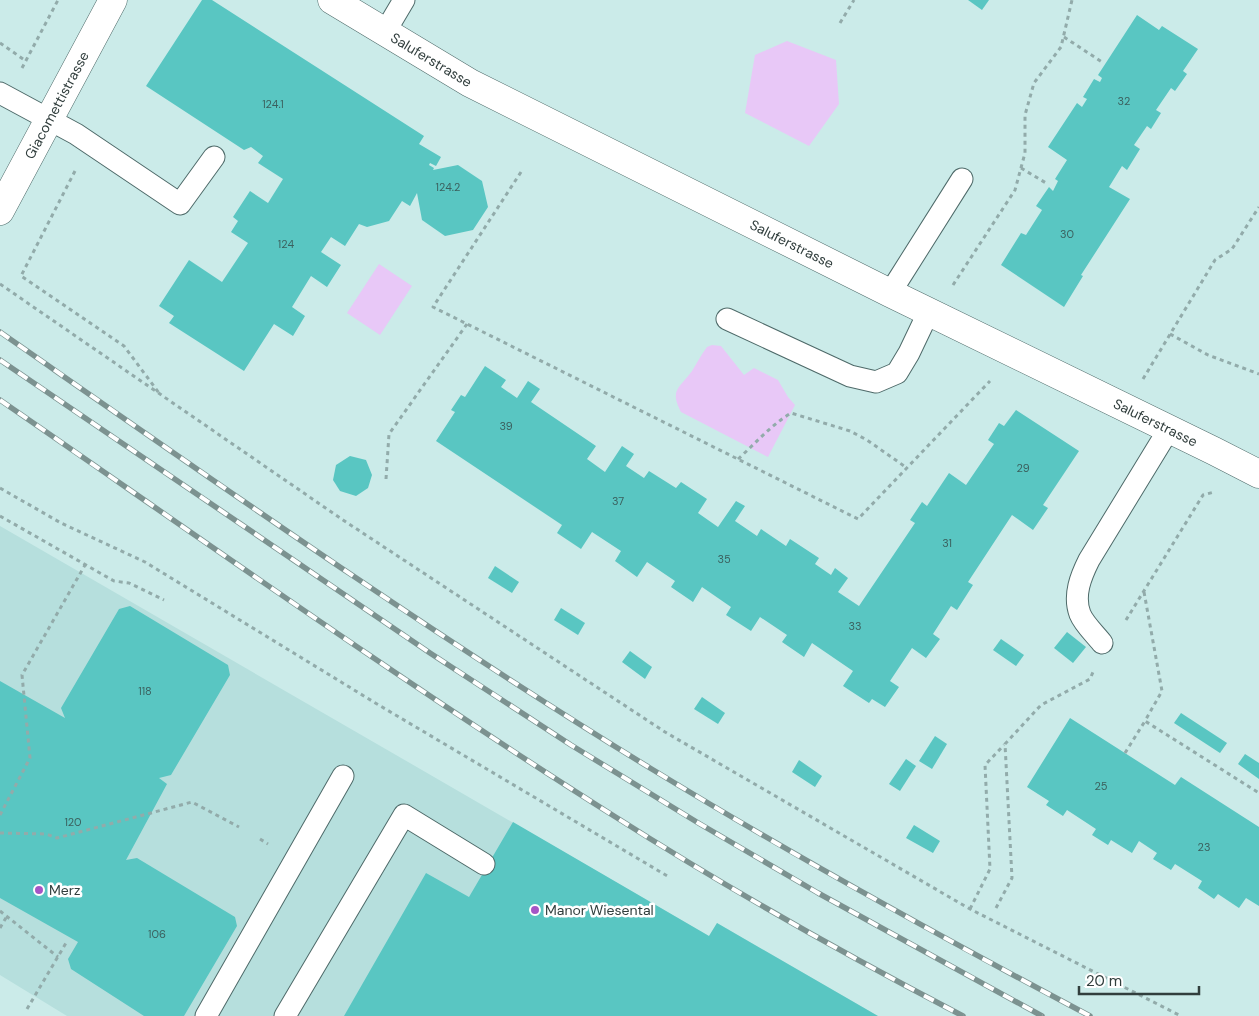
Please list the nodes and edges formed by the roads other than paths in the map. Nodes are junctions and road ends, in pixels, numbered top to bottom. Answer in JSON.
{"nodes":[{"id":1,"x":113,"y":0,"type":"edge"},
{"id":2,"x":332,"y":0,"type":"edge"},
{"id":3,"x":404,"y":0,"type":"edge"},
{"id":4,"x":385,"y":32,"type":"junction"},
{"id":5,"x":0,"y":93,"type":"edge"},
{"id":6,"x":49,"y":119,"type":"junction"},
{"id":7,"x":214,"y":157,"type":"dead end"},
{"id":8,"x":962,"y":179,"type":"dead end"},
{"id":9,"x":0,"y":211,"type":"edge"},
{"id":10,"x":890,"y":293,"type":"junction"},
{"id":11,"x":929,"y":311,"type":"junction"},
{"id":12,"x":727,"y":319,"type":"dead end"},
{"id":13,"x":1169,"y":429,"type":"junction"},
{"id":14,"x":1259,"y":474,"type":"edge"},
{"id":15,"x":1102,"y":643,"type":"dead end"},
{"id":16,"x":344,"y":776,"type":"dead end"},
{"id":17,"x":484,"y":864,"type":"dead end"},
{"id":18,"x":206,"y":1016,"type":"edge"},
{"id":19,"x":285,"y":1016,"type":"edge"}],
"edges":[{"from":1,"to":6,"type":"street","name":"Giacomettistrasse"},
{"from":2,"to":4,"type":"street","name":"Saluferstrasse"},
{"from":3,"to":4,"type":"lane"},
{"from":4,"to":10,"type":"street","name":"Saluferstrasse"},
{"from":5,"to":6,"type":"lane"},
{"from":6,"to":7,"type":"lane"},
{"from":6,"to":9,"type":"street","name":"Giacomettistrasse"},
{"from":8,"to":10,"type":"lane"},
{"from":10,"to":11,"type":"street","name":"Saluferstrasse"},
{"from":11,"to":12,"type":"lane"},
{"from":11,"to":13,"type":"street","name":"Saluferstrasse"},
{"from":13,"to":14,"type":"street","name":"Saluferstrasse"},
{"from":13,"to":15,"type":"lane"},
{"from":16,"to":18,"type":"lane"},
{"from":17,"to":19,"type":"lane"}]}
